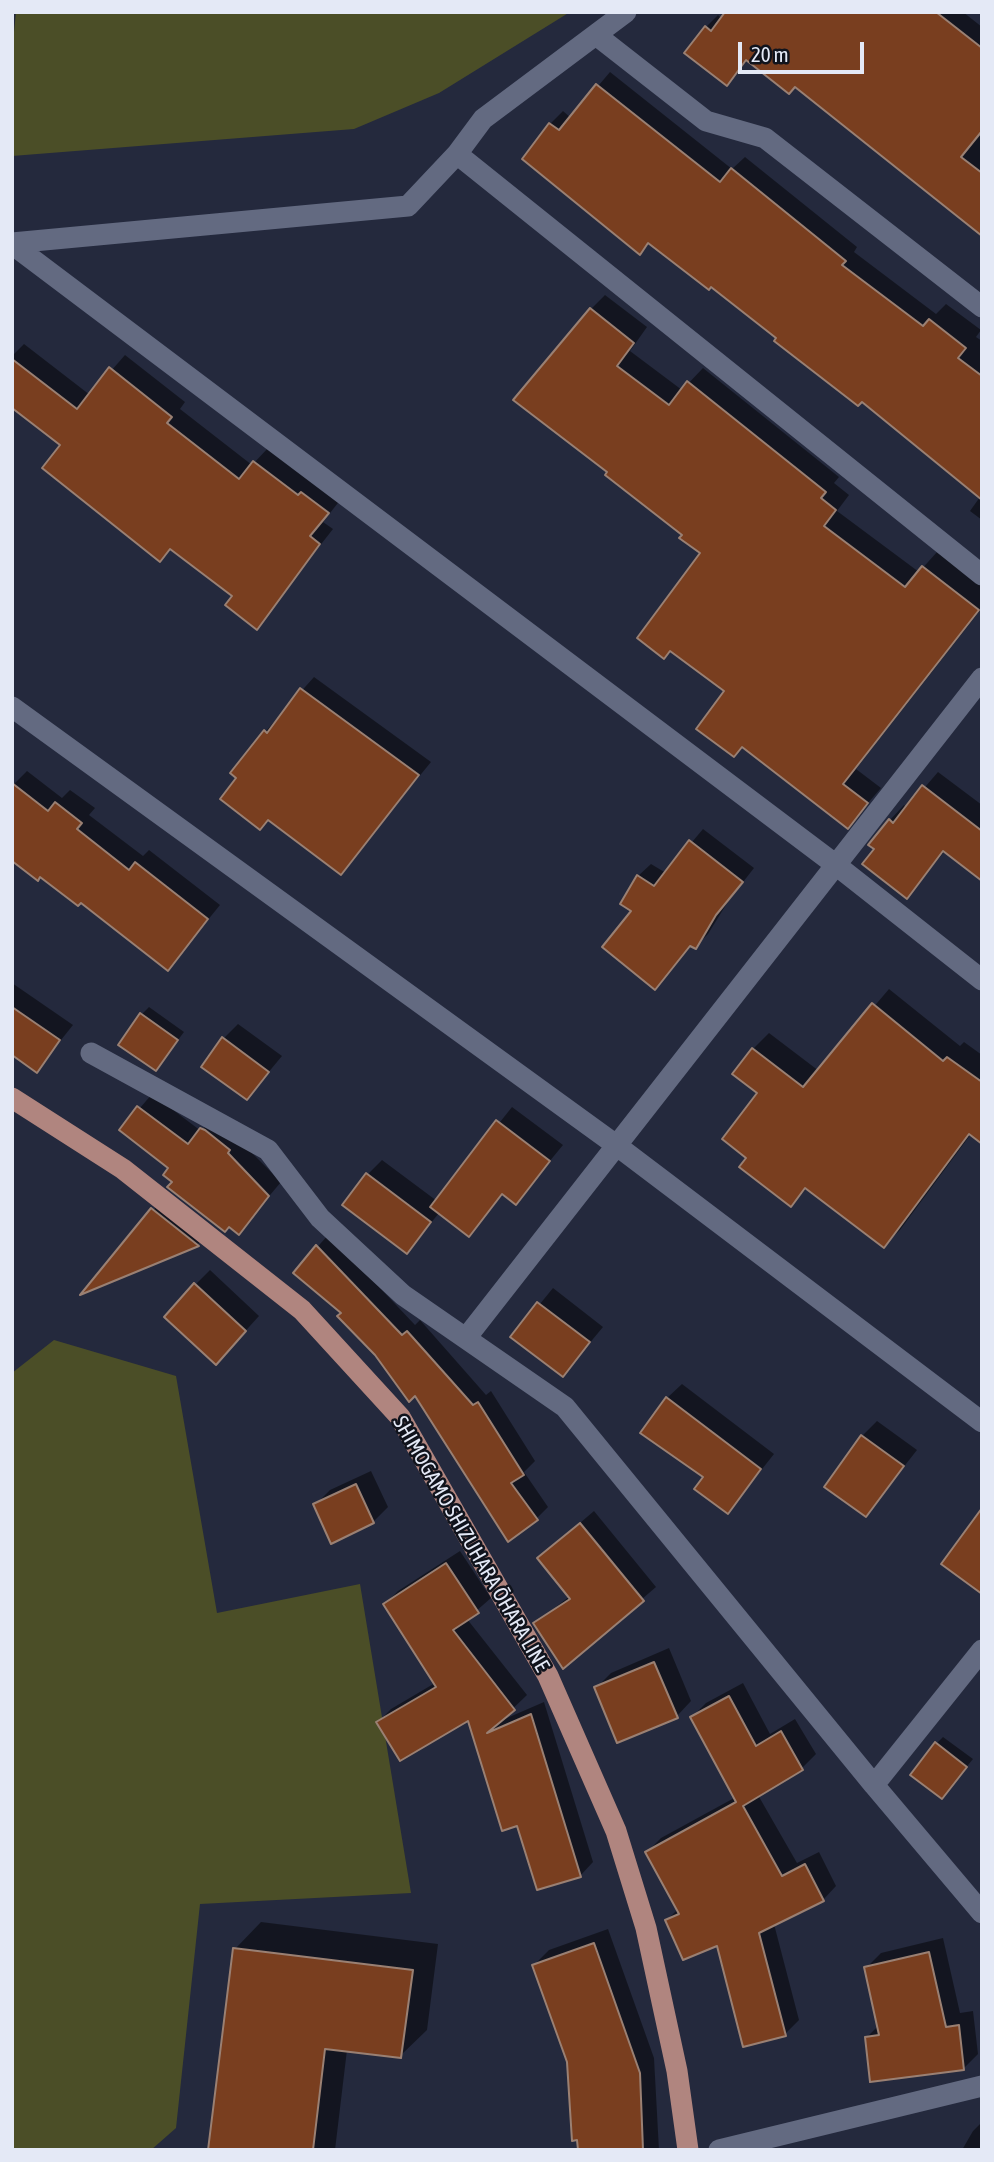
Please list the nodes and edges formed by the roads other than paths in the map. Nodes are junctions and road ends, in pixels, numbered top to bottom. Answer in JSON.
{"nodes":[{"id":1,"x":626,"y":12,"type":"edge"},
{"id":2,"x":596,"y":35,"type":"junction"},
{"id":3,"x":457,"y":154,"type":"junction"},
{"id":4,"x":12,"y":243,"type":"edge"},
{"id":5,"x":982,"y":307,"type":"edge"},
{"id":6,"x":982,"y":575,"type":"edge"},
{"id":7,"x":982,"y":678,"type":"edge"},
{"id":8,"x":12,"y":707,"type":"edge"},
{"id":9,"x":836,"y":865,"type":"junction"},
{"id":10,"x":982,"y":980,"type":"edge"},
{"id":11,"x":90,"y":1053,"type":"dead end"},
{"id":12,"x":12,"y":1098,"type":"edge"},
{"id":13,"x":616,"y":1145,"type":"junction"},
{"id":14,"x":466,"y":1338,"type":"junction"},
{"id":15,"x":982,"y":1422,"type":"edge"},
{"id":16,"x":982,"y":1650,"type":"edge"},
{"id":17,"x":874,"y":1785,"type":"junction"},
{"id":18,"x":982,"y":1913,"type":"edge"},
{"id":19,"x":982,"y":2086,"type":"edge"},
{"id":20,"x":688,"y":2150,"type":"edge"},
{"id":21,"x":719,"y":2150,"type":"edge"}],
"edges":[{"from":1,"to":2,"type":"street"},
{"from":2,"to":3,"type":"street"},
{"from":2,"to":5,"type":"street"},
{"from":3,"to":4,"type":"street"},
{"from":3,"to":6,"type":"street"},
{"from":4,"to":9,"type":"street"},
{"from":7,"to":9,"type":"street"},
{"from":8,"to":13,"type":"street"},
{"from":9,"to":10,"type":"street"},
{"from":9,"to":13,"type":"street"},
{"from":11,"to":14,"type":"street"},
{"from":12,"to":20,"type":"main road","name":"SHIMOGAMO SHIZUHARA ŌHARA LINE"},
{"from":13,"to":14,"type":"street"},
{"from":13,"to":15,"type":"street"},
{"from":14,"to":17,"type":"street"},
{"from":16,"to":17,"type":"street"},
{"from":17,"to":18,"type":"street"},
{"from":19,"to":21,"type":"street"}]}
